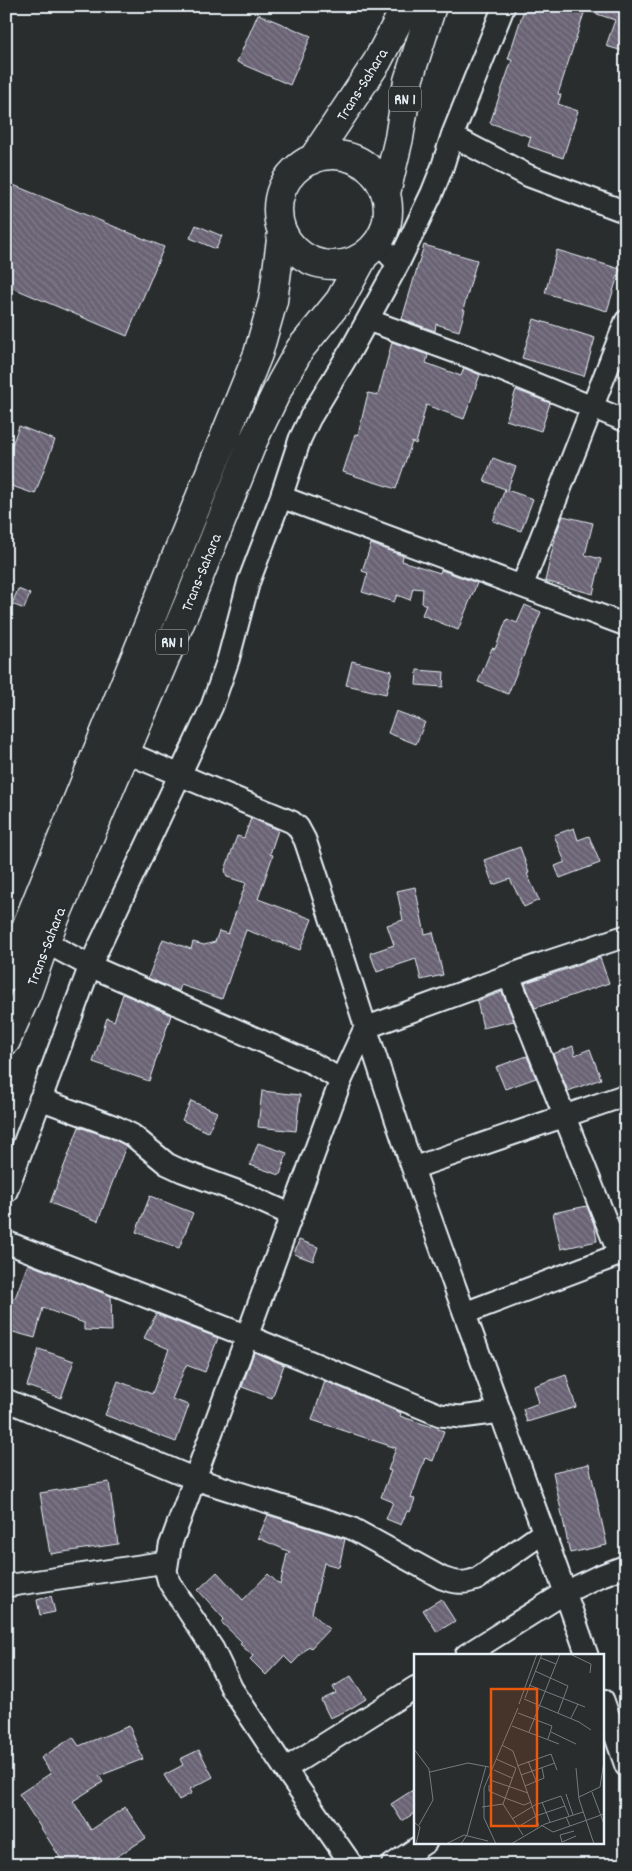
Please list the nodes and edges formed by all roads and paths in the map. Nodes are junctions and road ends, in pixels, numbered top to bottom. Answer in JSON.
{"nodes":[{"id":1,"x":406,"y":6,"type":"edge"},
{"id":2,"x":432,"y":6,"type":"edge"},
{"id":3,"x":504,"y":6,"type":"edge"},
{"id":4,"x":452,"y":136,"type":"junction"},
{"id":5,"x":312,"y":160,"type":"junction"},
{"id":6,"x":386,"y":193,"type":"junction"},
{"id":7,"x":626,"y":212,"type":"edge"},
{"id":8,"x":282,"y":232,"type":"junction"},
{"id":9,"x":371,"y":250,"type":"junction"},
{"id":10,"x":398,"y":264,"type":"junction"},
{"id":11,"x":368,"y":320,"type":"junction"},
{"id":12,"x":626,"y":321,"type":"edge"},
{"id":13,"x":592,"y":408,"type":"junction"},
{"id":14,"x":626,"y":421,"type":"edge"},
{"id":15,"x":281,"y":497,"type":"junction"},
{"id":16,"x":522,"y":586,"type":"junction"},
{"id":17,"x":626,"y":625,"type":"edge"},
{"id":18,"x":125,"y":752,"type":"junction"},
{"id":19,"x":179,"y":775,"type":"junction"},
{"id":20,"x":626,"y":936,"type":"edge"},
{"id":21,"x":45,"y":942,"type":"junction"},
{"id":22,"x":90,"y":966,"type":"junction"},
{"id":23,"x":509,"y":976,"type":"junction"},
{"id":24,"x":6,"y":977,"type":"edge"},
{"id":25,"x":365,"y":1028,"type":"junction"},
{"id":26,"x":6,"y":1041,"type":"edge"},
{"id":27,"x":341,"y":1080,"type":"junction"},
{"id":28,"x":626,"y":1095,"type":"edge"},
{"id":29,"x":40,"y":1099,"type":"junction"},
{"id":30,"x":565,"y":1116,"type":"junction"},
{"id":31,"x":413,"y":1168,"type":"junction"},
{"id":32,"x":6,"y":1192,"type":"edge"},
{"id":33,"x":292,"y":1215,"type":"junction"},
{"id":34,"x":6,"y":1242,"type":"edge"},
{"id":35,"x":623,"y":1253,"type":"edge"},
{"id":36,"x":465,"y":1313,"type":"junction"},
{"id":37,"x":247,"y":1336,"type":"junction"},
{"id":38,"x":6,"y":1400,"type":"edge"},
{"id":39,"x":500,"y":1412,"type":"junction"},
{"id":40,"x":195,"y":1479,"type":"junction"},
{"id":41,"x":544,"y":1532,"type":"junction"},
{"id":42,"x":166,"y":1562,"type":"junction"},
{"id":43,"x":626,"y":1566,"type":"edge"},
{"id":44,"x":6,"y":1586,"type":"edge"},
{"id":45,"x":566,"y":1592,"type":"junction"},
{"id":46,"x":468,"y":1654,"type":"edge"},
{"id":47,"x":588,"y":1654,"type":"edge"},
{"id":48,"x":414,"y":1687,"type":"edge"},
{"id":49,"x":604,"y":1702,"type":"edge"},
{"id":50,"x":614,"y":1724,"type":"edge"},
{"id":51,"x":626,"y":1766,"type":"edge"},
{"id":52,"x":285,"y":1769,"type":"junction"},
{"id":53,"x":423,"y":1844,"type":"edge"},
{"id":54,"x":352,"y":1865,"type":"edge"},
{"id":55,"x":392,"y":1865,"type":"edge"}],
"edges":[{"from":1,"to":5,"type":"highway","name":"Trans-Sahara","number":"RN 1"},
{"from":2,"to":6,"type":"highway","number":"RN 1"},
{"from":3,"to":4,"type":"street"},
{"from":4,"to":7,"type":"street"},
{"from":4,"to":10,"type":"street"},
{"from":5,"to":6,"type":"highway"},
{"from":5,"to":8,"type":"highway"},
{"from":6,"to":9,"type":"highway"},
{"from":8,"to":9,"type":"highway"},
{"from":8,"to":24,"type":"highway","name":"Trans-Sahara","number":"RN 1"},
{"from":9,"to":10,"type":"street"},
{"from":9,"to":18,"type":"highway","name":"Trans-Sahara","number":"RN 1"},
{"from":10,"to":11,"type":"street"},
{"from":11,"to":13,"type":"street"},
{"from":11,"to":15,"type":"street"},
{"from":12,"to":13,"type":"street"},
{"from":13,"to":14,"type":"street"},
{"from":13,"to":16,"type":"street"},
{"from":15,"to":16,"type":"street"},
{"from":15,"to":19,"type":"street"},
{"from":16,"to":17,"type":"street"},
{"from":18,"to":19,"type":"street"},
{"from":18,"to":21,"type":"highway","name":"Trans-Sahara","number":"RN 1"},
{"from":19,"to":22,"type":"street"},
{"from":19,"to":25,"type":"street"},
{"from":20,"to":23,"type":"street"},
{"from":21,"to":22,"type":"street"},
{"from":21,"to":26,"type":"highway","name":"Trans-Sahara","number":"RN 1"},
{"from":22,"to":27,"type":"street"},
{"from":22,"to":29,"type":"street"},
{"from":23,"to":25,"type":"street"},
{"from":23,"to":30,"type":"street"},
{"from":25,"to":27,"type":"street"},
{"from":25,"to":31,"type":"street"},
{"from":27,"to":33,"type":"street"},
{"from":28,"to":30,"type":"street"},
{"from":29,"to":32,"type":"street"},
{"from":29,"to":33,"type":"street"},
{"from":30,"to":31,"type":"street"},
{"from":30,"to":35,"type":"street"},
{"from":31,"to":36,"type":"street"},
{"from":33,"to":37,"type":"street"},
{"from":34,"to":37,"type":"street"},
{"from":35,"to":36,"type":"street"},
{"from":36,"to":39,"type":"street"},
{"from":37,"to":39,"type":"street"},
{"from":37,"to":40,"type":"street"},
{"from":38,"to":40,"type":"street"},
{"from":39,"to":41,"type":"street"},
{"from":40,"to":41,"type":"street"},
{"from":40,"to":42,"type":"street"},
{"from":41,"to":45,"type":"street"},
{"from":42,"to":44,"type":"street"},
{"from":42,"to":52,"type":"street"},
{"from":43,"to":45,"type":"street"},
{"from":45,"to":46,"type":"street"},
{"from":45,"to":47,"type":"street"},
{"from":48,"to":52,"type":"street"},
{"from":49,"to":50,"type":"street"},
{"from":50,"to":51,"type":"street"},
{"from":52,"to":54,"type":"street"},
{"from":53,"to":55,"type":"street"}]}
